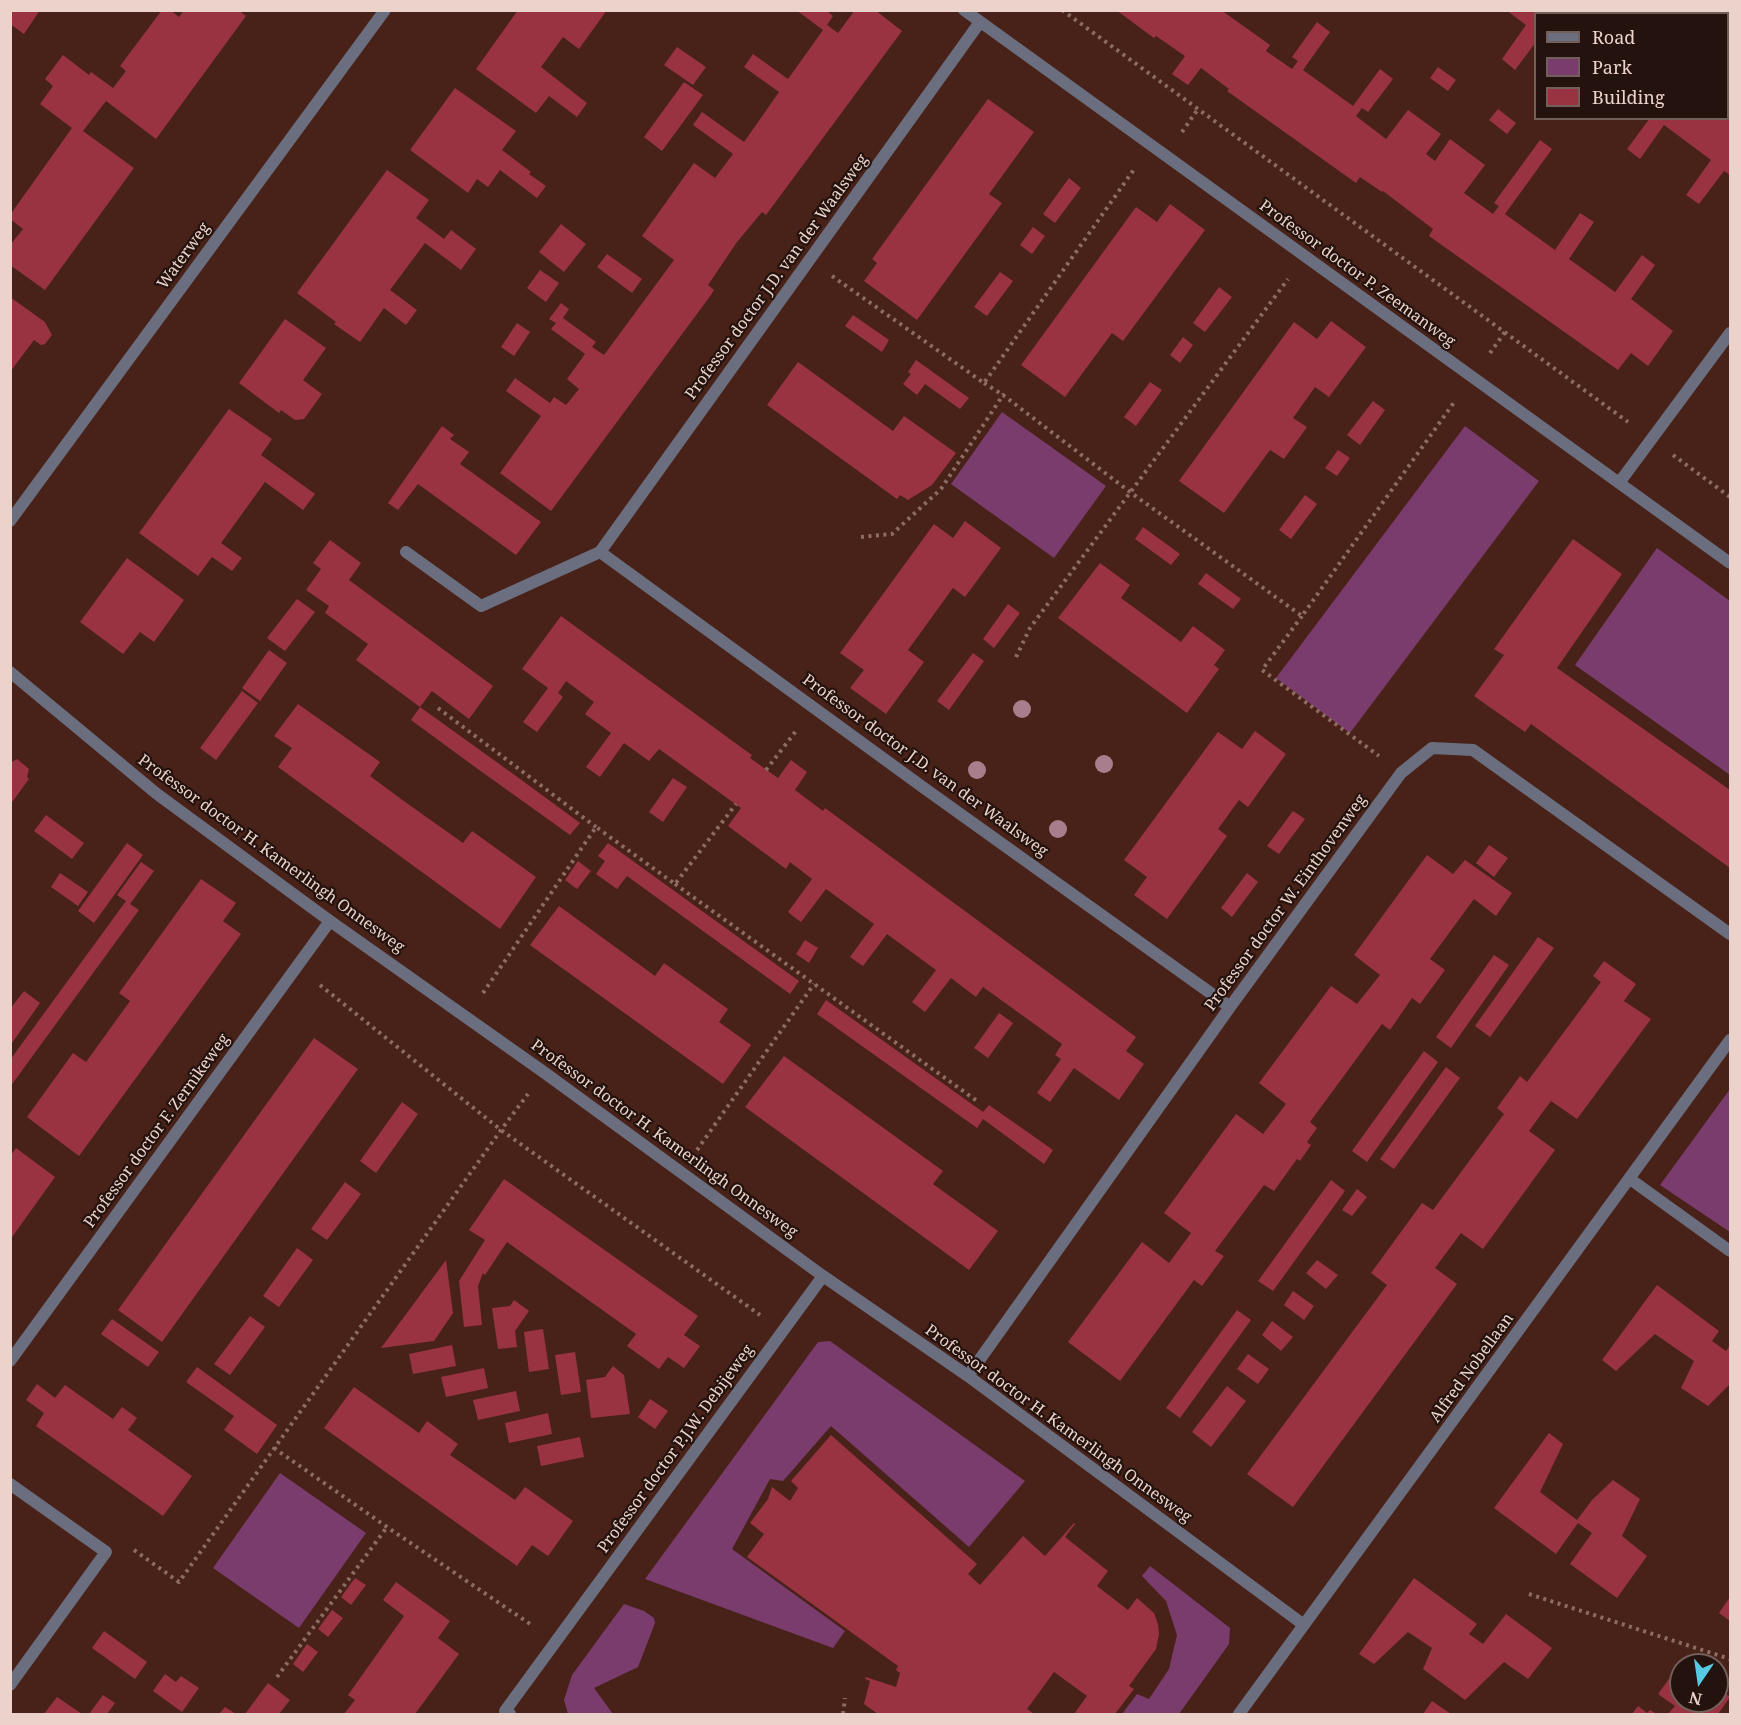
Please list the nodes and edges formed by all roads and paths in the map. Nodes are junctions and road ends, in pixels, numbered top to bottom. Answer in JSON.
{"nodes":[{"id":1,"x":385,"y":10,"type":"edge"},
{"id":2,"x":964,"y":10,"type":"edge"},
{"id":3,"x":1062,"y":10,"type":"edge"},
{"id":4,"x":980,"y":22,"type":"junction"},
{"id":5,"x":1151,"y":146,"type":"junction"},
{"id":6,"x":1305,"y":256,"type":"junction"},
{"id":7,"x":809,"y":260,"type":"junction"},
{"id":8,"x":1505,"y":332,"type":"junction"},
{"id":9,"x":1731,"y":333,"type":"edge"},
{"id":10,"x":1472,"y":377,"type":"junction"},
{"id":11,"x":984,"y":383,"type":"junction"},
{"id":12,"x":1003,"y":395,"type":"junction"},
{"id":13,"x":1652,"y":439,"type":"junction"},
{"id":14,"x":1619,"y":483,"type":"junction"},
{"id":15,"x":1130,"y":492,"type":"junction"},
{"id":16,"x":1731,"y":497,"type":"edge"},
{"id":17,"x":10,"y":521,"type":"edge"},
{"id":18,"x":861,"y":537,"type":"dead end"},
{"id":19,"x":406,"y":552,"type":"dead end"},
{"id":20,"x":600,"y":552,"type":"junction"},
{"id":21,"x":1731,"y":563,"type":"edge"},
{"id":22,"x":1302,"y":616,"type":"junction"},
{"id":23,"x":1016,"y":657,"type":"dead end"},
{"id":24,"x":10,"y":672,"type":"edge"},
{"id":25,"x":816,"y":707,"type":"junction"},
{"id":26,"x":438,"y":708,"type":"dead end"},
{"id":27,"x":766,"y":770,"type":"dead end"},
{"id":28,"x":1401,"y":772,"type":"junction"},
{"id":29,"x":736,"y":804,"type":"dead end"},
{"id":30,"x":596,"y":827,"type":"junction"},
{"id":31,"x":675,"y":884,"type":"junction"},
{"id":32,"x":330,"y":921,"type":"junction"},
{"id":33,"x":1731,"y":934,"type":"edge"},
{"id":34,"x":297,"y":966,"type":"junction"},
{"id":35,"x":814,"y":984,"type":"junction"},
{"id":36,"x":1230,"y":1007,"type":"junction"},
{"id":37,"x":467,"y":1016,"type":"junction"},
{"id":38,"x":1731,"y":1040,"type":"edge"},
{"id":39,"x":545,"y":1072,"type":"junction"},
{"id":40,"x":977,"y":1101,"type":"dead end"},
{"id":41,"x":501,"y":1130,"type":"junction"},
{"id":42,"x":681,"y":1173,"type":"junction"},
{"id":43,"x":1630,"y":1179,"type":"junction"},
{"id":44,"x":1731,"y":1251,"type":"edge"},
{"id":45,"x":823,"y":1276,"type":"junction"},
{"id":46,"x":782,"y":1331,"type":"junction"},
{"id":47,"x":10,"y":1361,"type":"edge"},
{"id":48,"x":968,"y":1376,"type":"junction"},
{"id":49,"x":274,"y":1448,"type":"junction"},
{"id":50,"x":10,"y":1484,"type":"edge"},
{"id":51,"x":387,"y":1527,"type":"junction"},
{"id":52,"x":106,"y":1552,"type":"junction"},
{"id":53,"x":1529,"y":1594,"type":"dead end"},
{"id":54,"x":1304,"y":1624,"type":"junction"},
{"id":55,"x":556,"y":1642,"type":"junction"},
{"id":56,"x":1731,"y":1659,"type":"edge"},
{"id":57,"x":277,"y":1677,"type":"dead end"},
{"id":58,"x":10,"y":1685,"type":"edge"},
{"id":59,"x":845,"y":1698,"type":"dead end"},
{"id":60,"x":506,"y":1713,"type":"edge"},
{"id":61,"x":843,"y":1714,"type":"edge"},
{"id":62,"x":1239,"y":1714,"type":"edge"}],
"edges":[{"from":1,"to":17,"type":"street","name":"Waterweg"},
{"from":2,"to":4,"type":"street","name":"Professor doctor P. Zeemanweg"},
{"from":3,"to":8,"type":"path"},
{"from":4,"to":5,"type":"street","name":"Professor doctor P. Zeemanweg"},
{"from":4,"to":7,"type":"street","name":"Professor doctor J.D. van der Waalsweg"},
{"from":5,"to":6,"type":"street","name":"Professor doctor P. Zeemanweg"},
{"from":5,"to":11,"type":"path"},
{"from":6,"to":10,"type":"street","name":"Professor doctor P. Zeemanweg"},
{"from":6,"to":15,"type":"path"},
{"from":7,"to":11,"type":"path"},
{"from":7,"to":20,"type":"street","name":"Professor doctor J.D. van der Waalsweg"},
{"from":8,"to":10,"type":"path"},
{"from":8,"to":13,"type":"path"},
{"from":9,"to":13,"type":"street"},
{"from":10,"to":14,"type":"street","name":"Professor doctor P. Zeemanweg"},
{"from":10,"to":22,"type":"path"},
{"from":11,"to":12,"type":"path"},
{"from":12,"to":15,"type":"path"},
{"from":12,"to":18,"type":"path"},
{"from":13,"to":14,"type":"street"},
{"from":13,"to":16,"type":"path"},
{"from":14,"to":21,"type":"street","name":"Professor doctor P. Zeemanweg"},
{"from":15,"to":22,"type":"path"},
{"from":15,"to":23,"type":"path"},
{"from":19,"to":20,"type":"street","name":"Professor doctor J.D. van der Waalsweg"},
{"from":20,"to":25,"type":"street","name":"Professor doctor J.D. van der Waalsweg"},
{"from":22,"to":28,"type":"path"},
{"from":24,"to":32,"type":"street","name":"Professor doctor H. Kamerlingh Onnesweg"},
{"from":25,"to":27,"type":"path"},
{"from":25,"to":36,"type":"street","name":"Professor doctor J.D. van der Waalsweg"},
{"from":26,"to":30,"type":"path"},
{"from":28,"to":33,"type":"street","name":"Professor doctor W. Einthovenweg"},
{"from":28,"to":36,"type":"street","name":"Professor doctor W. Einthovenweg"},
{"from":29,"to":31,"type":"path"},
{"from":30,"to":31,"type":"path"},
{"from":30,"to":37,"type":"path"},
{"from":31,"to":35,"type":"path"},
{"from":32,"to":34,"type":"street","name":"Professor doctor F. Zernikeweg"},
{"from":32,"to":37,"type":"street","name":"Professor doctor H. Kamerlingh Onnesweg"},
{"from":34,"to":41,"type":"path"},
{"from":34,"to":47,"type":"street","name":"Professor doctor F. Zernikeweg"},
{"from":35,"to":40,"type":"path"},
{"from":35,"to":42,"type":"path"},
{"from":36,"to":48,"type":"street","name":"Professor doctor W. Einthovenweg"},
{"from":37,"to":39,"type":"street","name":"Professor doctor H. Kamerlingh Onnesweg"},
{"from":38,"to":43,"type":"street","name":"Alfred Nobellaan"},
{"from":39,"to":41,"type":"path"},
{"from":39,"to":42,"type":"street","name":"Professor doctor H. Kamerlingh Onnesweg"},
{"from":41,"to":46,"type":"path"},
{"from":41,"to":49,"type":"path"},
{"from":42,"to":45,"type":"street","name":"Professor doctor H. Kamerlingh Onnesweg"},
{"from":43,"to":44,"type":"street"},
{"from":43,"to":54,"type":"street","name":"Alfred Nobellaan"},
{"from":45,"to":46,"type":"street","name":"Professor doctor P.J.W. Debijeweg"},
{"from":45,"to":48,"type":"street","name":"Professor doctor H. Kamerlingh Onnesweg"},
{"from":46,"to":55,"type":"street","name":"Professor doctor P.J.W. Debijeweg"},
{"from":48,"to":54,"type":"street","name":"Professor doctor H. Kamerlingh Onnesweg"},
{"from":49,"to":51,"type":"path"},
{"from":49,"to":52,"type":"path"},
{"from":50,"to":52,"type":"street"},
{"from":51,"to":55,"type":"path"},
{"from":51,"to":57,"type":"path"},
{"from":52,"to":58,"type":"street"},
{"from":53,"to":56,"type":"path"},
{"from":54,"to":62,"type":"street","name":"Alfred Nobellaan"},
{"from":55,"to":60,"type":"street","name":"Professor doctor P.J.W. Debijeweg"},
{"from":59,"to":61,"type":"path"}]}
